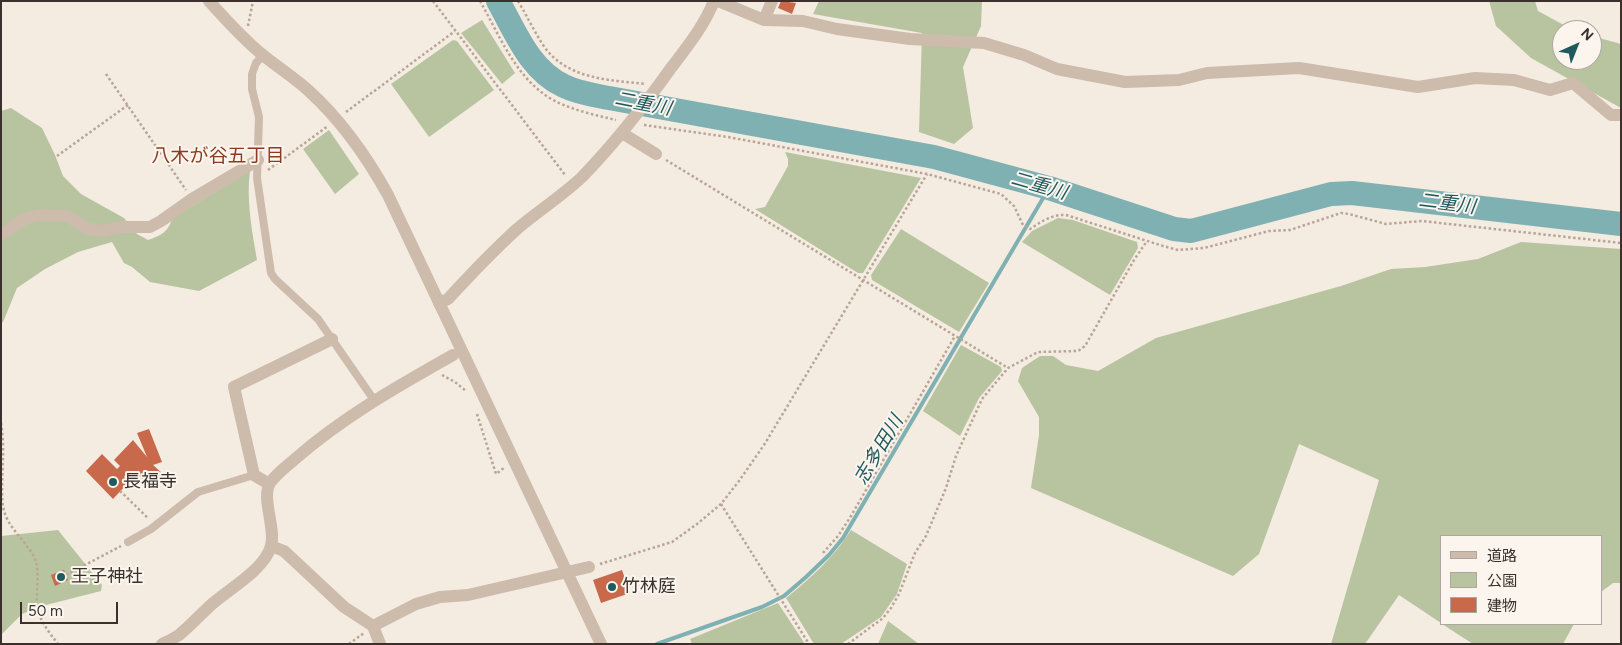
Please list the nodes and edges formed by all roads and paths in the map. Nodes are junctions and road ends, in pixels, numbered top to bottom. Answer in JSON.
{"nodes":[{"id":1,"x":210,"y":1,"type":"edge"},
{"id":2,"x":253,"y":1,"type":"edge"},
{"id":3,"x":433,"y":1,"type":"edge"},
{"id":4,"x":480,"y":1,"type":"edge"},
{"id":5,"x":518,"y":1,"type":"edge"},
{"id":6,"x":714,"y":1,"type":"edge"},
{"id":7,"x":718,"y":1,"type":"edge"},
{"id":8,"x":772,"y":1,"type":"edge"},
{"id":9,"x":764,"y":20,"type":"junction"},
{"id":10,"x":455,"y":31,"type":"junction"},
{"id":11,"x":242,"y":35,"type":"junction"},
{"id":12,"x":263,"y":55,"type":"junction"},
{"id":13,"x":106,"y":74,"type":"dead end"},
{"id":14,"x":656,"y":90,"type":"junction"},
{"id":15,"x":128,"y":105,"type":"junction"},
{"id":16,"x":1621,"y":115,"type":"edge"},
{"id":17,"x":337,"y":119,"type":"junction"},
{"id":18,"x":629,"y":124,"type":"junction"},
{"id":19,"x":656,"y":154,"type":"joint"},
{"id":20,"x":57,"y":156,"type":"dead end"},
{"id":21,"x":258,"y":160,"type":"junction"},
{"id":22,"x":927,"y":174,"type":"junction"},
{"id":23,"x":257,"y":178,"type":"junction"},
{"id":24,"x":572,"y":185,"type":"junction"},
{"id":25,"x":192,"y":199,"type":"junction"},
{"id":26,"x":1,"y":235,"type":"edge"},
{"id":27,"x":1146,"y":241,"type":"junction"},
{"id":28,"x":1621,"y":243,"type":"edge"},
{"id":29,"x":862,"y":280,"type":"junction"},
{"id":30,"x":439,"y":303,"type":"junction"},
{"id":31,"x":955,"y":336,"type":"junction"},
{"id":32,"x":332,"y":339,"type":"junction"},
{"id":33,"x":457,"y":352,"type":"junction"},
{"id":34,"x":428,"y":368,"type":"junction"},
{"id":35,"x":1008,"y":368,"type":"junction"},
{"id":36,"x":468,"y":396,"type":"dead end"},
{"id":37,"x":374,"y":400,"type":"junction"},
{"id":38,"x":475,"y":410,"type":"dead end"},
{"id":39,"x":1,"y":423,"type":"edge"},
{"id":40,"x":506,"y":466,"type":"dead end"},
{"id":41,"x":254,"y":475,"type":"junction"},
{"id":42,"x":269,"y":484,"type":"junction"},
{"id":43,"x":120,"y":491,"type":"dead end"},
{"id":44,"x":721,"y":504,"type":"junction"},
{"id":45,"x":155,"y":524,"type":"junction"},
{"id":46,"x":128,"y":542,"type":"joint"},
{"id":47,"x":271,"y":546,"type":"junction"},
{"id":48,"x":823,"y":553,"type":"dead end"},
{"id":49,"x":589,"y":567,"type":"joint"},
{"id":50,"x":566,"y":571,"type":"junction"},
{"id":51,"x":66,"y":575,"type":"dead end"},
{"id":52,"x":372,"y":626,"type":"junction"},
{"id":53,"x":58,"y":644,"type":"edge"},
{"id":54,"x":162,"y":644,"type":"edge"},
{"id":55,"x":349,"y":644,"type":"edge"},
{"id":56,"x":380,"y":644,"type":"edge"},
{"id":57,"x":601,"y":644,"type":"edge"},
{"id":58,"x":809,"y":644,"type":"edge"},
{"id":59,"x":848,"y":644,"type":"edge"}],
"edges":[{"from":1,"to":11,"type":"street"},
{"from":2,"to":11,"type":"path"},
{"from":3,"to":10,"type":"path"},
{"from":4,"to":18,"type":"path"},
{"from":5,"to":14,"type":"path"},
{"from":6,"to":14,"type":"street"},
{"from":7,"to":9,"type":"street"},
{"from":8,"to":9,"type":"street"},
{"from":9,"to":16,"type":"street"},
{"from":10,"to":17,"type":"path"},
{"from":10,"to":24,"type":"path"},
{"from":11,"to":12,"type":"street"},
{"from":12,"to":17,"type":"street"},
{"from":12,"to":21,"type":"lane"},
{"from":13,"to":15,"type":"path"},
{"from":14,"to":18,"type":"street"},
{"from":15,"to":20,"type":"path"},
{"from":15,"to":25,"type":"path"},
{"from":17,"to":23,"type":"path"},
{"from":17,"to":30,"type":"street"},
{"from":18,"to":19,"type":"street"},
{"from":18,"to":22,"type":"path"},
{"from":18,"to":24,"type":"street"},
{"from":19,"to":29,"type":"path"},
{"from":21,"to":23,"type":"lane"},
{"from":21,"to":25,"type":"street"},
{"from":22,"to":27,"type":"path"},
{"from":22,"to":29,"type":"path"},
{"from":23,"to":32,"type":"lane"},
{"from":24,"to":30,"type":"street"},
{"from":25,"to":26,"type":"street"},
{"from":27,"to":28,"type":"path"},
{"from":27,"to":35,"type":"path"},
{"from":29,"to":31,"type":"path"},
{"from":29,"to":44,"type":"path"},
{"from":30,"to":33,"type":"street"},
{"from":31,"to":35,"type":"path"},
{"from":31,"to":48,"type":"path"},
{"from":32,"to":37,"type":"lane"},
{"from":32,"to":41,"type":"street"},
{"from":33,"to":34,"type":"street"},
{"from":33,"to":50,"type":"street"},
{"from":34,"to":36,"type":"path"},
{"from":34,"to":37,"type":"street"},
{"from":35,"to":59,"type":"path"},
{"from":37,"to":42,"type":"street"},
{"from":38,"to":40,"type":"path"},
{"from":39,"to":53,"type":"path"},
{"from":41,"to":42,"type":"street"},
{"from":41,"to":45,"type":"lane"},
{"from":42,"to":47,"type":"street"},
{"from":43,"to":45,"type":"path"},
{"from":44,"to":49,"type":"path"},
{"from":44,"to":58,"type":"path"},
{"from":45,"to":46,"type":"lane"},
{"from":46,"to":51,"type":"path"},
{"from":47,"to":52,"type":"street"},
{"from":47,"to":54,"type":"street"},
{"from":49,"to":50,"type":"street"},
{"from":50,"to":52,"type":"street"},
{"from":50,"to":57,"type":"street"},
{"from":52,"to":55,"type":"path"},
{"from":52,"to":56,"type":"street"}]}
